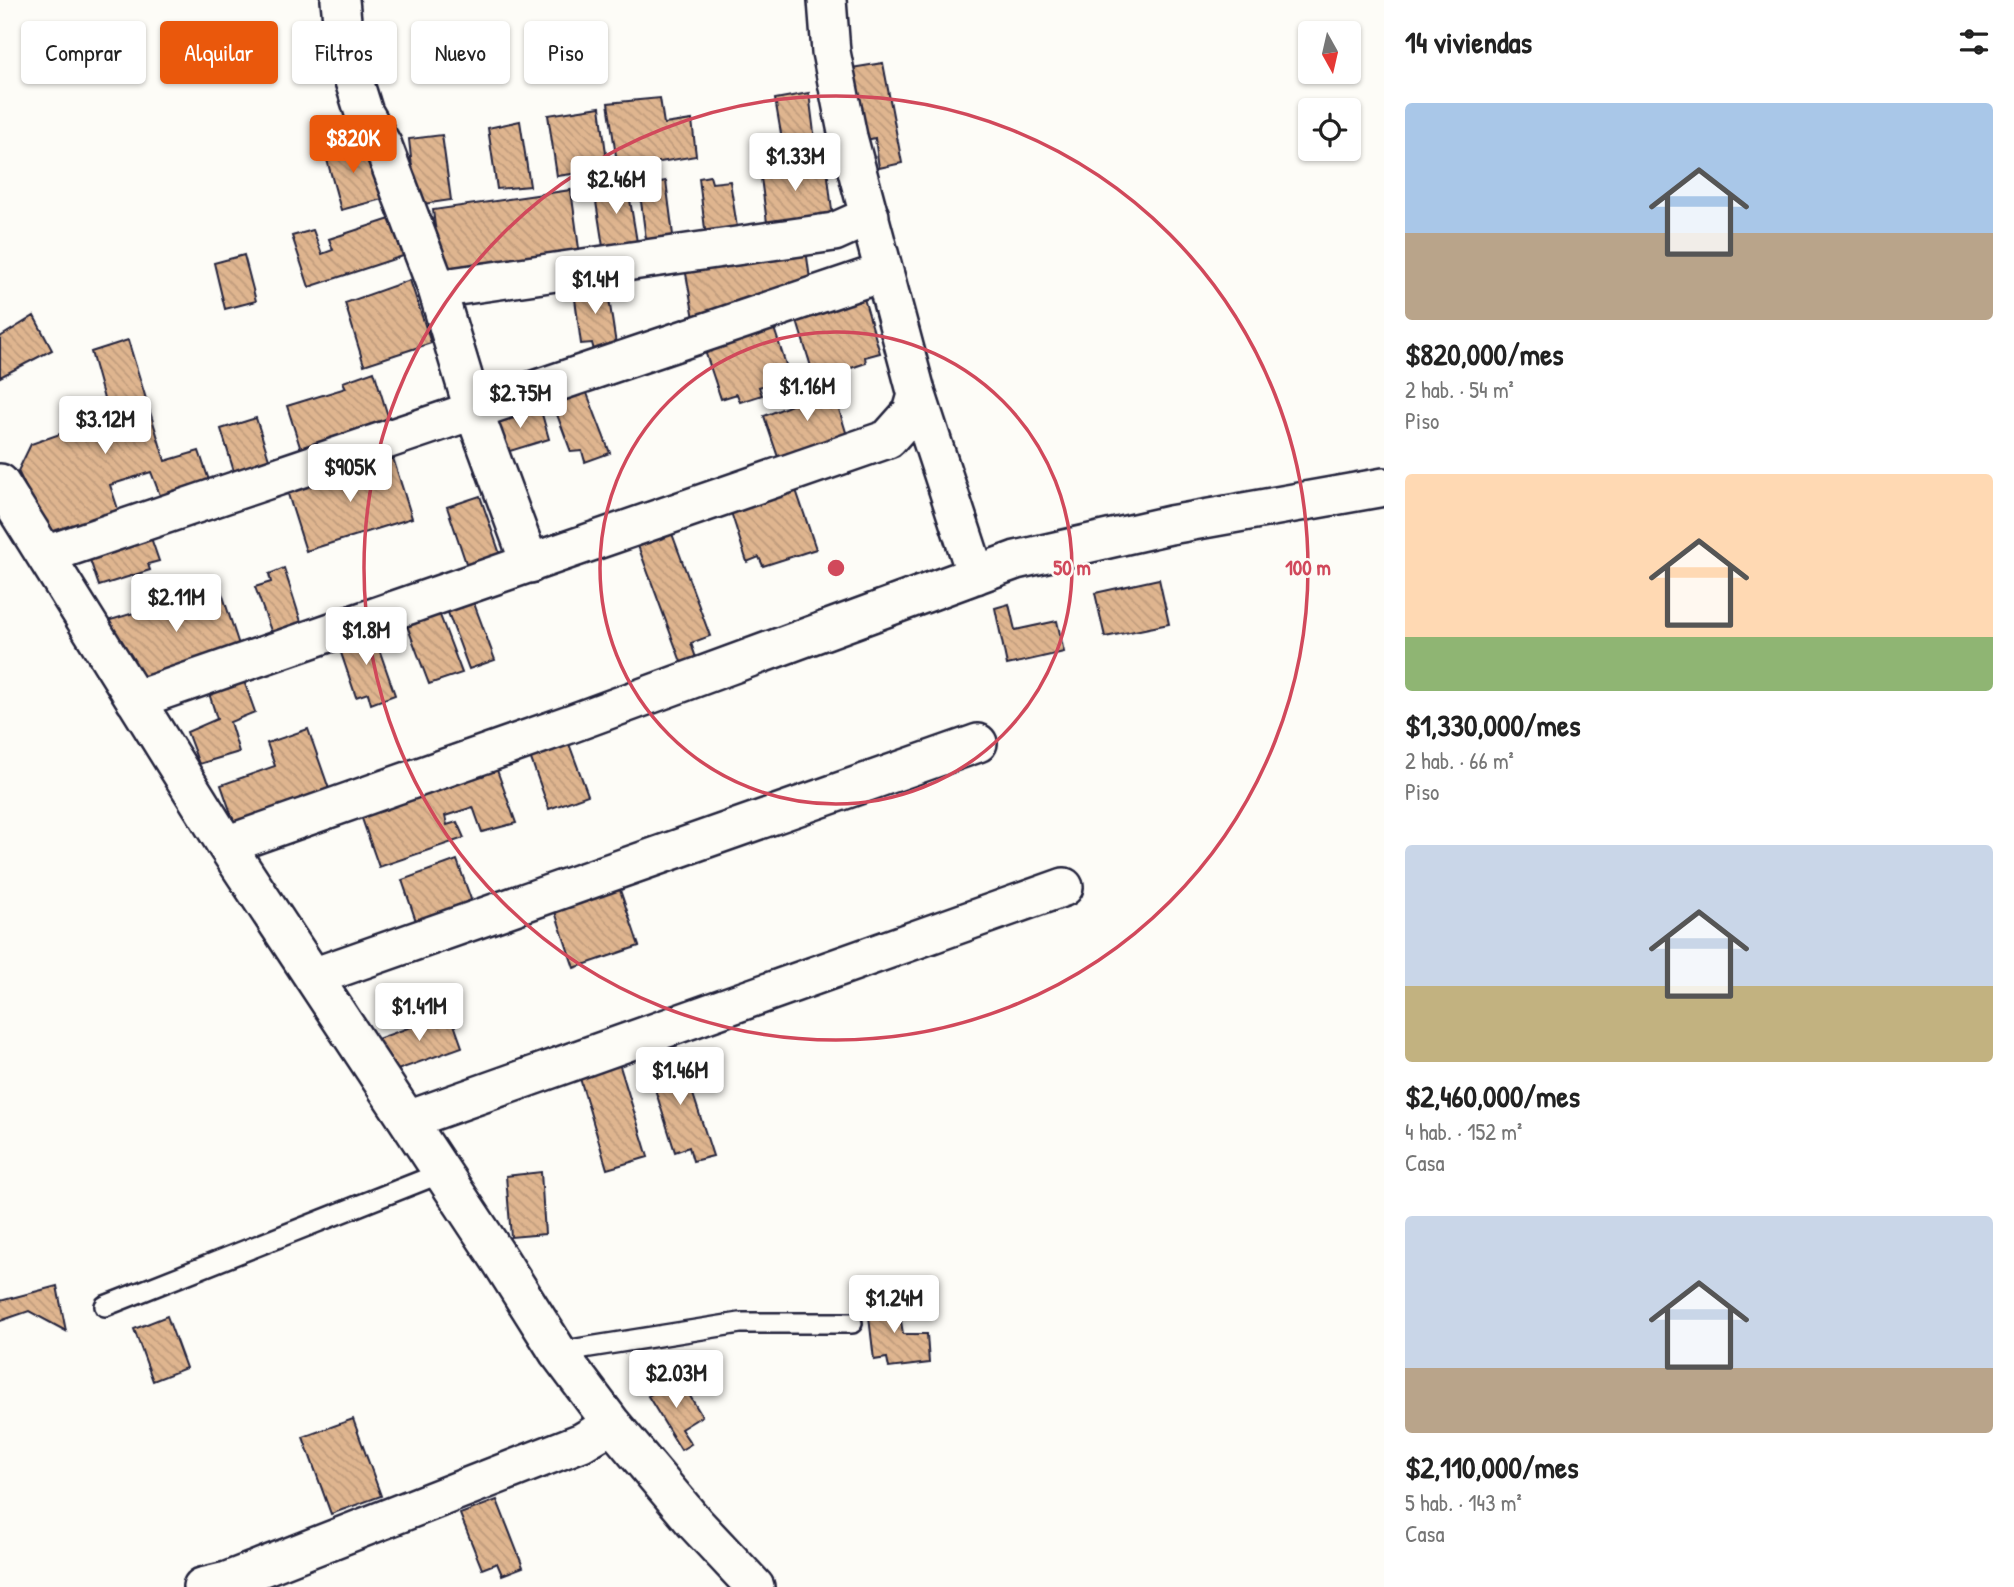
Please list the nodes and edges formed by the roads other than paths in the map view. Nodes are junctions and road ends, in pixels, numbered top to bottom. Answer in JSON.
{"nodes":[{"id":1,"x":340,"y":0,"type":"edge"},
{"id":2,"x":827,"y":0,"type":"edge"},
{"id":3,"x":870,"y":216,"type":"junction"},
{"id":4,"x":884,"y":272,"type":"junction"},
{"id":5,"x":438,"y":289,"type":"junction"},
{"id":6,"x":917,"y":395,"type":"junction"},
{"id":7,"x":473,"y":409,"type":"junction"},
{"id":8,"x":0,"y":483,"type":"edge"},
{"id":9,"x":1384,"y":487,"type":"edge"},
{"id":10,"x":46,"y":555,"type":"junction"},
{"id":11,"x":530,"y":564,"type":"junction"},
{"id":12,"x":976,"y":575,"type":"junction"},
{"id":13,"x":135,"y":700,"type":"junction"},
{"id":14,"x":978,"y":743,"type":"dead end"},
{"id":15,"x":226,"y":845,"type":"junction"},
{"id":16,"x":1064,"y":887,"type":"dead end"},
{"id":17,"x":313,"y":977,"type":"junction"},
{"id":18,"x":408,"y":1120,"type":"junction"},
{"id":19,"x":441,"y":1172,"type":"junction"},
{"id":20,"x":105,"y":1306,"type":"dead end"},
{"id":21,"x":852,"y":1323,"type":"dead end"},
{"id":22,"x":558,"y":1352,"type":"junction"},
{"id":23,"x":612,"y":1424,"type":"junction"},
{"id":24,"x":202,"y":1587,"type":"edge"},
{"id":25,"x":755,"y":1587,"type":"edge"}],
"edges":[{"from":1,"to":5,"type":"street"},
{"from":2,"to":3,"type":"street"},
{"from":3,"to":4,"type":"street"},
{"from":3,"to":5,"type":"street"},
{"from":4,"to":6,"type":"street"},
{"from":4,"to":7,"type":"street"},
{"from":5,"to":7,"type":"street"},
{"from":6,"to":11,"type":"street"},
{"from":6,"to":12,"type":"street"},
{"from":7,"to":10,"type":"street"},
{"from":7,"to":11,"type":"street"},
{"from":8,"to":10,"type":"street"},
{"from":9,"to":12,"type":"street"},
{"from":10,"to":13,"type":"street"},
{"from":11,"to":13,"type":"street"},
{"from":12,"to":15,"type":"street"},
{"from":13,"to":15,"type":"street"},
{"from":14,"to":17,"type":"street"},
{"from":15,"to":17,"type":"street"},
{"from":16,"to":18,"type":"street"},
{"from":17,"to":18,"type":"street"},
{"from":18,"to":19,"type":"street"},
{"from":19,"to":20,"type":"lane"},
{"from":19,"to":22,"type":"street"},
{"from":21,"to":22,"type":"lane"},
{"from":22,"to":23,"type":"street"},
{"from":23,"to":24,"type":"street"},
{"from":23,"to":25,"type":"street"}]}
